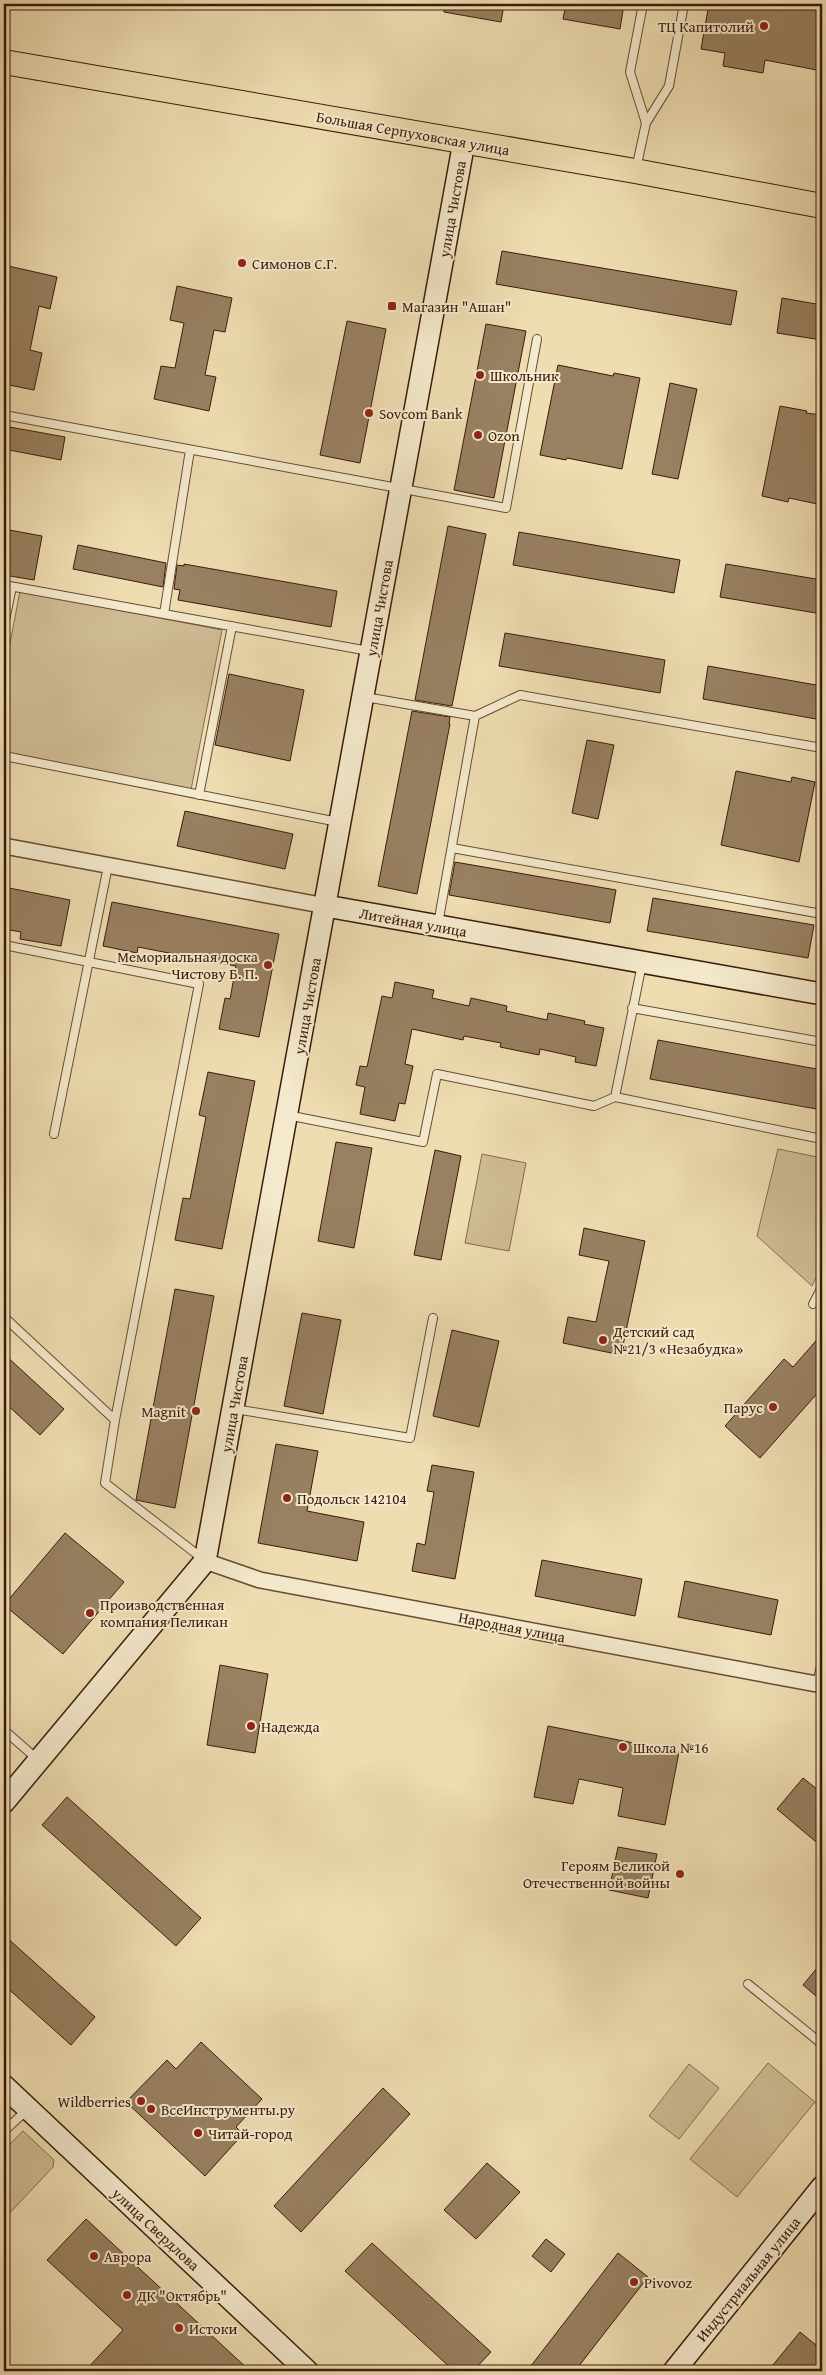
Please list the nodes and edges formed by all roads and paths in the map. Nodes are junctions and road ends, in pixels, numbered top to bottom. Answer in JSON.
{"nodes":[{"id":1,"x":642,"y":4,"type":"edge"},
{"id":2,"x":684,"y":4,"type":"edge"},
{"id":3,"x":4,"y":62,"type":"edge"},
{"id":4,"x":646,"y":124,"type":"junction"},
{"id":5,"x":464,"y":142,"type":"junction"},
{"id":6,"x":635,"y":171,"type":"junction"},
{"id":7,"x":822,"y":206,"type":"edge"},
{"id":8,"x":537,"y":339,"type":"dead end"},
{"id":9,"x":4,"y":415,"type":"edge"},
{"id":10,"x":190,"y":450,"type":"junction"},
{"id":11,"x":401,"y":488,"type":"junction"},
{"id":12,"x":8,"y":586,"type":"edge"},
{"id":13,"x":164,"y":614,"type":"junction"},
{"id":14,"x":4,"y":625,"type":"edge"},
{"id":15,"x":232,"y":626,"type":"junction"},
{"id":16,"x":372,"y":651,"type":"junction"},
{"id":17,"x":363,"y":697,"type":"junction"},
{"id":18,"x":475,"y":716,"type":"junction"},
{"id":19,"x":822,"y":748,"type":"edge"},
{"id":20,"x":4,"y":756,"type":"edge"},
{"id":21,"x":199,"y":795,"type":"junction"},
{"id":22,"x":340,"y":823,"type":"junction"},
{"id":23,"x":4,"y":846,"type":"edge"},
{"id":24,"x":452,"y":848,"type":"junction"},
{"id":25,"x":108,"y":866,"type":"junction"},
{"id":26,"x":326,"y":906,"type":"junction"},
{"id":27,"x":822,"y":914,"type":"edge"},
{"id":28,"x":438,"y":926,"type":"junction"},
{"id":29,"x":4,"y":945,"type":"edge"},
{"id":30,"x":90,"y":962,"type":"junction"},
{"id":31,"x":643,"y":962,"type":"junction"},
{"id":32,"x":822,"y":994,"type":"edge"},
{"id":33,"x":632,"y":1008,"type":"junction"},
{"id":34,"x":822,"y":1042,"type":"edge"},
{"id":35,"x":615,"y":1097,"type":"junction"},
{"id":36,"x":287,"y":1114,"type":"junction"},
{"id":37,"x":54,"y":1134,"type":"dead end"},
{"id":38,"x":822,"y":1139,"type":"edge"},
{"id":39,"x":822,"y":1287,"type":"edge"},
{"id":40,"x":813,"y":1304,"type":"dead end"},
{"id":41,"x":4,"y":1317,"type":"edge"},
{"id":42,"x":433,"y":1318,"type":"dead end"},
{"id":43,"x":233,"y":1409,"type":"junction"},
{"id":44,"x":115,"y":1420,"type":"junction"},
{"id":45,"x":205,"y":1561,"type":"junction"},
{"id":46,"x":822,"y":1662,"type":"edge"},
{"id":47,"x":820,"y":1684,"type":"edge"},
{"id":48,"x":4,"y":1730,"type":"edge"},
{"id":49,"x":38,"y":1760,"type":"junction"},
{"id":50,"x":4,"y":1802,"type":"edge"},
{"id":51,"x":748,"y":1984,"type":"dead end"},
{"id":52,"x":822,"y":2044,"type":"edge"},
{"id":53,"x":4,"y":2086,"type":"edge"},
{"id":54,"x":28,"y":2109,"type":"junction"},
{"id":55,"x":4,"y":2131,"type":"edge"},
{"id":56,"x":822,"y":2188,"type":"edge"},
{"id":57,"x":307,"y":2371,"type":"edge"},
{"id":58,"x":674,"y":2371,"type":"edge"}],
"edges":[{"from":1,"to":4,"type":"lane"},
{"from":2,"to":4,"type":"lane"},
{"from":3,"to":5,"type":"main road","name":"Большая Серпуховская улица"},
{"from":4,"to":6,"type":"lane"},
{"from":5,"to":6,"type":"main road","name":"Большая Серпуховская улица"},
{"from":5,"to":11,"type":"street","name":"улица Чистова"},
{"from":6,"to":7,"type":"main road","name":"Большая Серпуховская улица"},
{"from":8,"to":11,"type":"lane"},
{"from":9,"to":10,"type":"lane"},
{"from":10,"to":11,"type":"lane"},
{"from":10,"to":13,"type":"lane"},
{"from":11,"to":16,"type":"street","name":"улица Чистова"},
{"from":12,"to":13,"type":"lane"},
{"from":12,"to":14,"type":"lane"},
{"from":13,"to":15,"type":"lane"},
{"from":15,"to":16,"type":"lane"},
{"from":15,"to":21,"type":"lane"},
{"from":16,"to":17,"type":"street","name":"улица Чистова"},
{"from":17,"to":18,"type":"lane"},
{"from":17,"to":22,"type":"street","name":"улица Чистова"},
{"from":18,"to":19,"type":"lane"},
{"from":18,"to":24,"type":"lane"},
{"from":20,"to":21,"type":"lane"},
{"from":21,"to":22,"type":"lane"},
{"from":22,"to":26,"type":"street","name":"улица Чистова"},
{"from":23,"to":25,"type":"street","name":"Литейная улица"},
{"from":24,"to":27,"type":"lane"},
{"from":24,"to":28,"type":"lane"},
{"from":25,"to":26,"type":"street","name":"Литейная улица"},
{"from":25,"to":30,"type":"lane"},
{"from":26,"to":28,"type":"street","name":"Литейная улица"},
{"from":26,"to":36,"type":"street","name":"улица Чистова"},
{"from":28,"to":31,"type":"street","name":"Литейная улица"},
{"from":29,"to":30,"type":"lane"},
{"from":30,"to":37,"type":"lane"},
{"from":30,"to":44,"type":"lane"},
{"from":31,"to":32,"type":"street","name":"Литейная улица"},
{"from":31,"to":33,"type":"lane"},
{"from":33,"to":34,"type":"lane"},
{"from":33,"to":35,"type":"lane"},
{"from":35,"to":36,"type":"lane"},
{"from":35,"to":38,"type":"lane"},
{"from":36,"to":43,"type":"street","name":"улица Чистова"},
{"from":39,"to":40,"type":"lane"},
{"from":41,"to":44,"type":"lane"},
{"from":42,"to":43,"type":"lane"},
{"from":43,"to":45,"type":"street","name":"улица Чистова"},
{"from":44,"to":45,"type":"lane"},
{"from":45,"to":47,"type":"street","name":"Народная улица"},
{"from":45,"to":49,"type":"street","name":"улица Чистова"},
{"from":46,"to":47,"type":"lane"},
{"from":48,"to":49,"type":"lane"},
{"from":49,"to":50,"type":"street","name":"улица Чистова"},
{"from":51,"to":52,"type":"lane"},
{"from":53,"to":54,"type":"street","name":"улица Свердлова"},
{"from":54,"to":55,"type":"lane"},
{"from":54,"to":57,"type":"street","name":"улица Свердлова"},
{"from":56,"to":58,"type":"street","name":"Индустриальная улица"}]}
